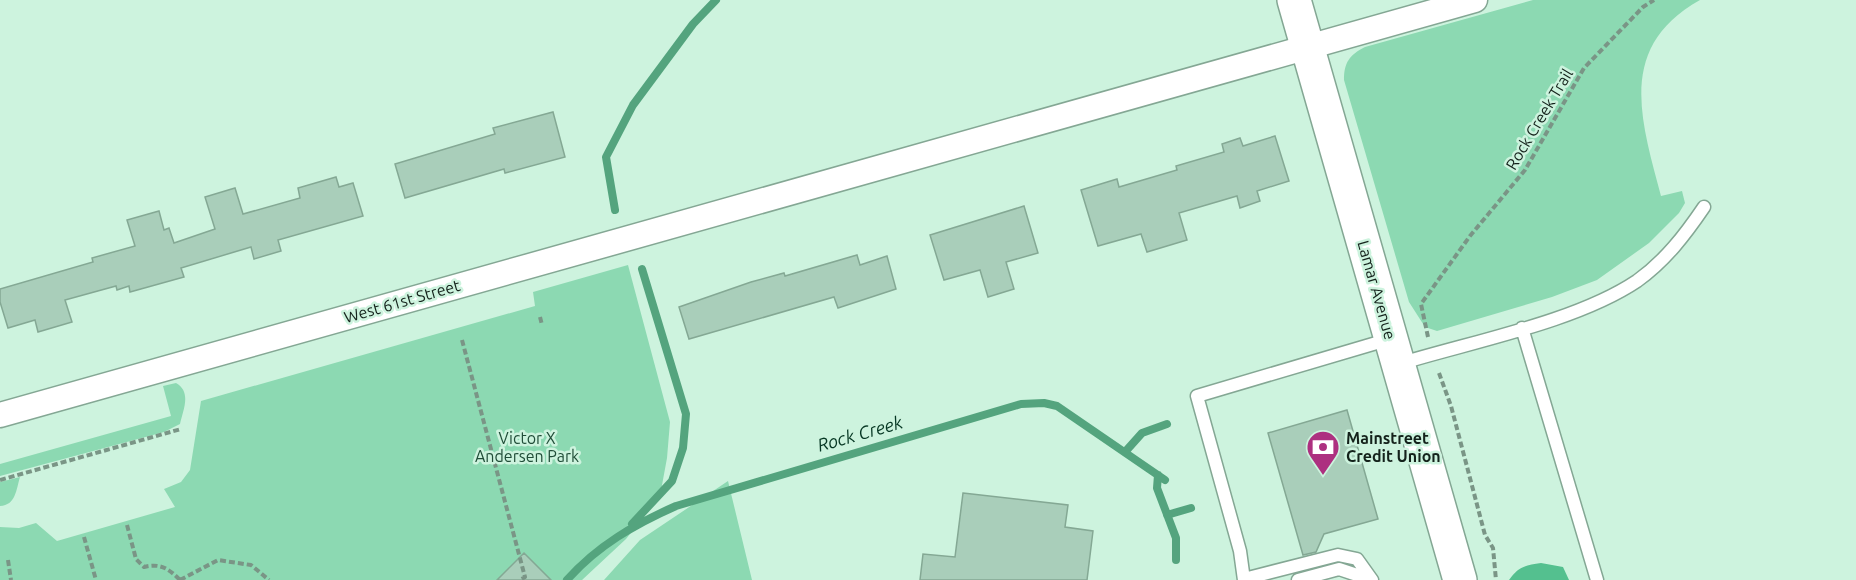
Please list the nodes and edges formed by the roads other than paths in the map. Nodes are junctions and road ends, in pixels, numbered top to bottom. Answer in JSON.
{"nodes":[{"id":1,"x":1294,"y":0,"type":"edge"},
{"id":2,"x":1475,"y":0,"type":"edge"},
{"id":3,"x":1308,"y":47,"type":"junction"},
{"id":4,"x":1704,"y":207,"type":"dead end"},
{"id":5,"x":1522,"y":328,"type":"junction"},
{"id":6,"x":1394,"y":352,"type":"junction"},
{"id":7,"x":0,"y":415,"type":"edge"},
{"id":8,"x":1244,"y":579,"type":"edge"},
{"id":9,"x":1298,"y":580,"type":"edge"},
{"id":10,"x":1372,"y":580,"type":"edge"},
{"id":11,"x":1460,"y":580,"type":"edge"},
{"id":12,"x":1597,"y":580,"type":"edge"}],
"edges":[{"from":1,"to":3,"type":"street","name":"Lamar Avenue"},
{"from":2,"to":3,"type":"street"},
{"from":3,"to":6,"type":"street","name":"Lamar Avenue"},
{"from":3,"to":7,"type":"street","name":"West 61st Street"},
{"from":4,"to":5,"type":"lane"},
{"from":5,"to":6,"type":"lane"},
{"from":5,"to":12,"type":"lane"},
{"from":6,"to":8,"type":"lane"},
{"from":6,"to":11,"type":"street","name":"Lamar Avenue"},
{"from":8,"to":10,"type":"lane"},
{"from":9,"to":10,"type":"lane"}]}
